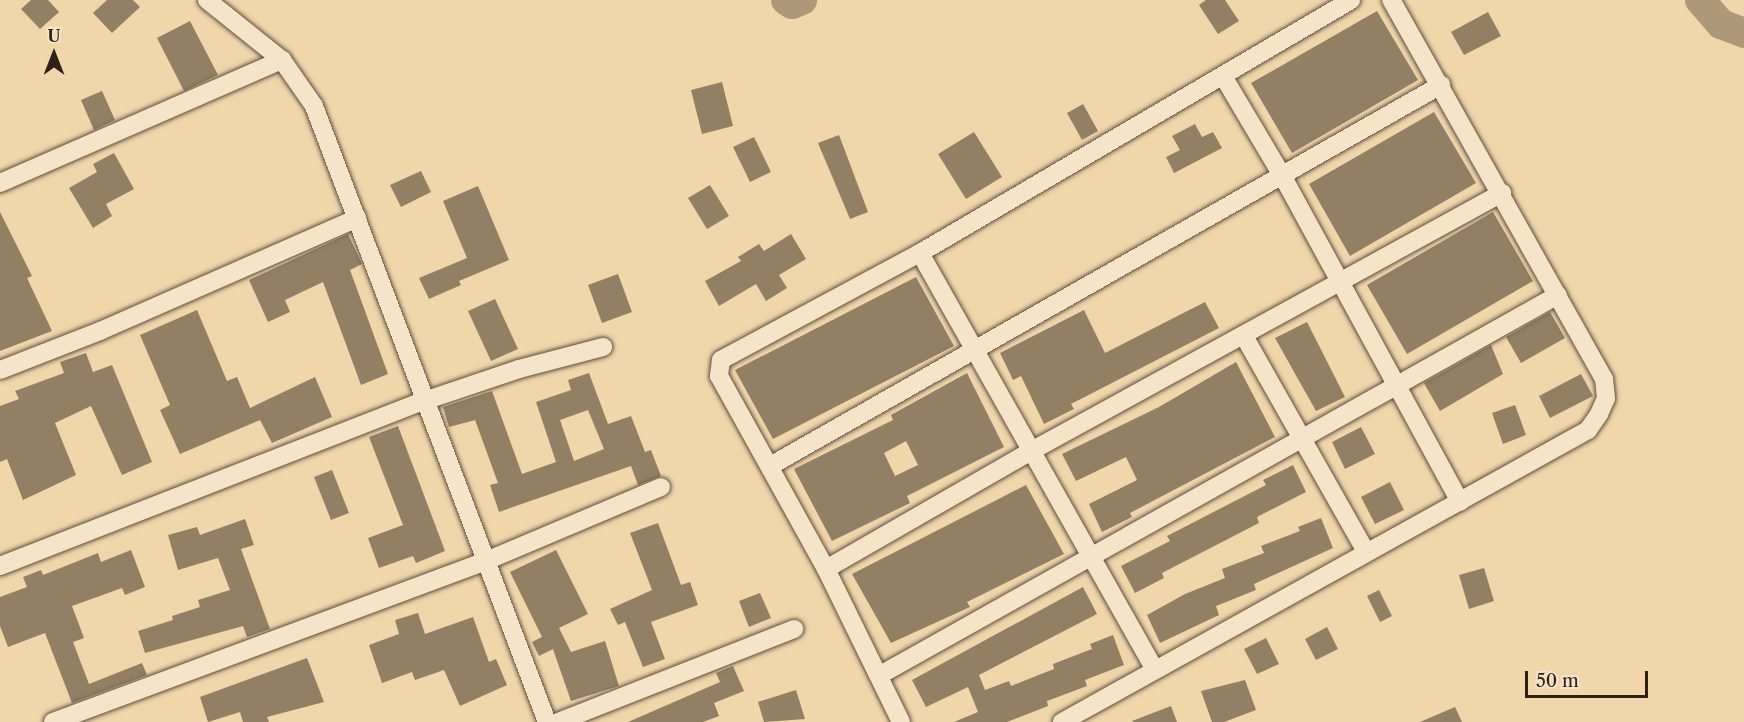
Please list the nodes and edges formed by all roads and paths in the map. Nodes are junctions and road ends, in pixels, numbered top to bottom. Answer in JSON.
{"nodes":[{"id":1,"x":207,"y":0,"type":"edge"},
{"id":2,"x":1351,"y":0,"type":"edge"},
{"id":3,"x":1391,"y":0,"type":"edge"},
{"id":4,"x":282,"y":60,"type":"junction"},
{"id":5,"x":1223,"y":76,"type":"junction"},
{"id":6,"x":1441,"y":85,"type":"junction"},
{"id":7,"x":1283,"y":177,"type":"junction"},
{"id":8,"x":0,"y":183,"type":"edge"},
{"id":9,"x":1502,"y":194,"type":"junction"},
{"id":10,"x":357,"y":218,"type":"junction"},
{"id":11,"x":920,"y":253,"type":"junction"},
{"id":12,"x":1339,"y":281,"type":"junction"},
{"id":13,"x":1557,"y":295,"type":"junction"},
{"id":14,"x":1244,"y":336,"type":"junction"},
{"id":15,"x":603,"y":347,"type":"dead end"},
{"id":16,"x":976,"y":349,"type":"junction"},
{"id":17,"x":0,"y":370,"type":"edge"},
{"id":18,"x":1397,"y":385,"type":"junction"},
{"id":19,"x":424,"y":400,"type":"junction"},
{"id":20,"x":1302,"y":439,"type":"junction"},
{"id":21,"x":1033,"y":450,"type":"junction"},
{"id":22,"x":770,"y":466,"type":"junction"},
{"id":23,"x":661,"y":487,"type":"dead end"},
{"id":24,"x":1460,"y":502,"type":"junction"},
{"id":25,"x":1365,"y":552,"type":"junction"},
{"id":26,"x":1091,"y":555,"type":"junction"},
{"id":27,"x":486,"y":561,"type":"junction"},
{"id":28,"x":0,"y":566,"type":"edge"},
{"id":29,"x":826,"y":569,"type":"junction"},
{"id":30,"x":794,"y":629,"type":"dead end"},
{"id":31,"x":1154,"y":669,"type":"junction"},
{"id":32,"x":880,"y":675,"type":"junction"},
{"id":33,"x":1089,"y":716,"type":"edge"},
{"id":34,"x":53,"y":722,"type":"edge"},
{"id":35,"x":548,"y":722,"type":"edge"},
{"id":36,"x":558,"y":722,"type":"edge"},
{"id":37,"x":901,"y":722,"type":"edge"},
{"id":38,"x":1062,"y":722,"type":"edge"}],
"edges":[{"from":1,"to":4,"type":"street"},
{"from":2,"to":5,"type":"street"},
{"from":3,"to":6,"type":"street"},
{"from":4,"to":8,"type":"street"},
{"from":4,"to":10,"type":"street"},
{"from":5,"to":7,"type":"street"},
{"from":5,"to":11,"type":"street"},
{"from":6,"to":7,"type":"street"},
{"from":6,"to":9,"type":"street"},
{"from":7,"to":12,"type":"street"},
{"from":7,"to":16,"type":"street"},
{"from":9,"to":12,"type":"street"},
{"from":9,"to":13,"type":"street"},
{"from":10,"to":17,"type":"street"},
{"from":10,"to":19,"type":"street"},
{"from":11,"to":16,"type":"street"},
{"from":11,"to":22,"type":"street"},
{"from":12,"to":14,"type":"street"},
{"from":12,"to":18,"type":"street"},
{"from":13,"to":18,"type":"street"},
{"from":13,"to":24,"type":"street"},
{"from":14,"to":20,"type":"street"},
{"from":14,"to":21,"type":"street"},
{"from":15,"to":19,"type":"street"},
{"from":16,"to":21,"type":"street"},
{"from":16,"to":22,"type":"street"},
{"from":18,"to":20,"type":"street"},
{"from":18,"to":24,"type":"street"},
{"from":19,"to":27,"type":"street"},
{"from":19,"to":28,"type":"street"},
{"from":20,"to":25,"type":"street"},
{"from":20,"to":26,"type":"street"},
{"from":21,"to":26,"type":"street"},
{"from":21,"to":29,"type":"street"},
{"from":22,"to":29,"type":"street"},
{"from":23,"to":27,"type":"street"},
{"from":24,"to":25,"type":"street"},
{"from":25,"to":31,"type":"street"},
{"from":26,"to":31,"type":"street"},
{"from":26,"to":32,"type":"street"},
{"from":27,"to":34,"type":"street"},
{"from":27,"to":35,"type":"street"},
{"from":29,"to":32,"type":"street"},
{"from":30,"to":36,"type":"street"},
{"from":31,"to":33,"type":"street"},
{"from":32,"to":37,"type":"street"},
{"from":33,"to":38,"type":"street"}]}
